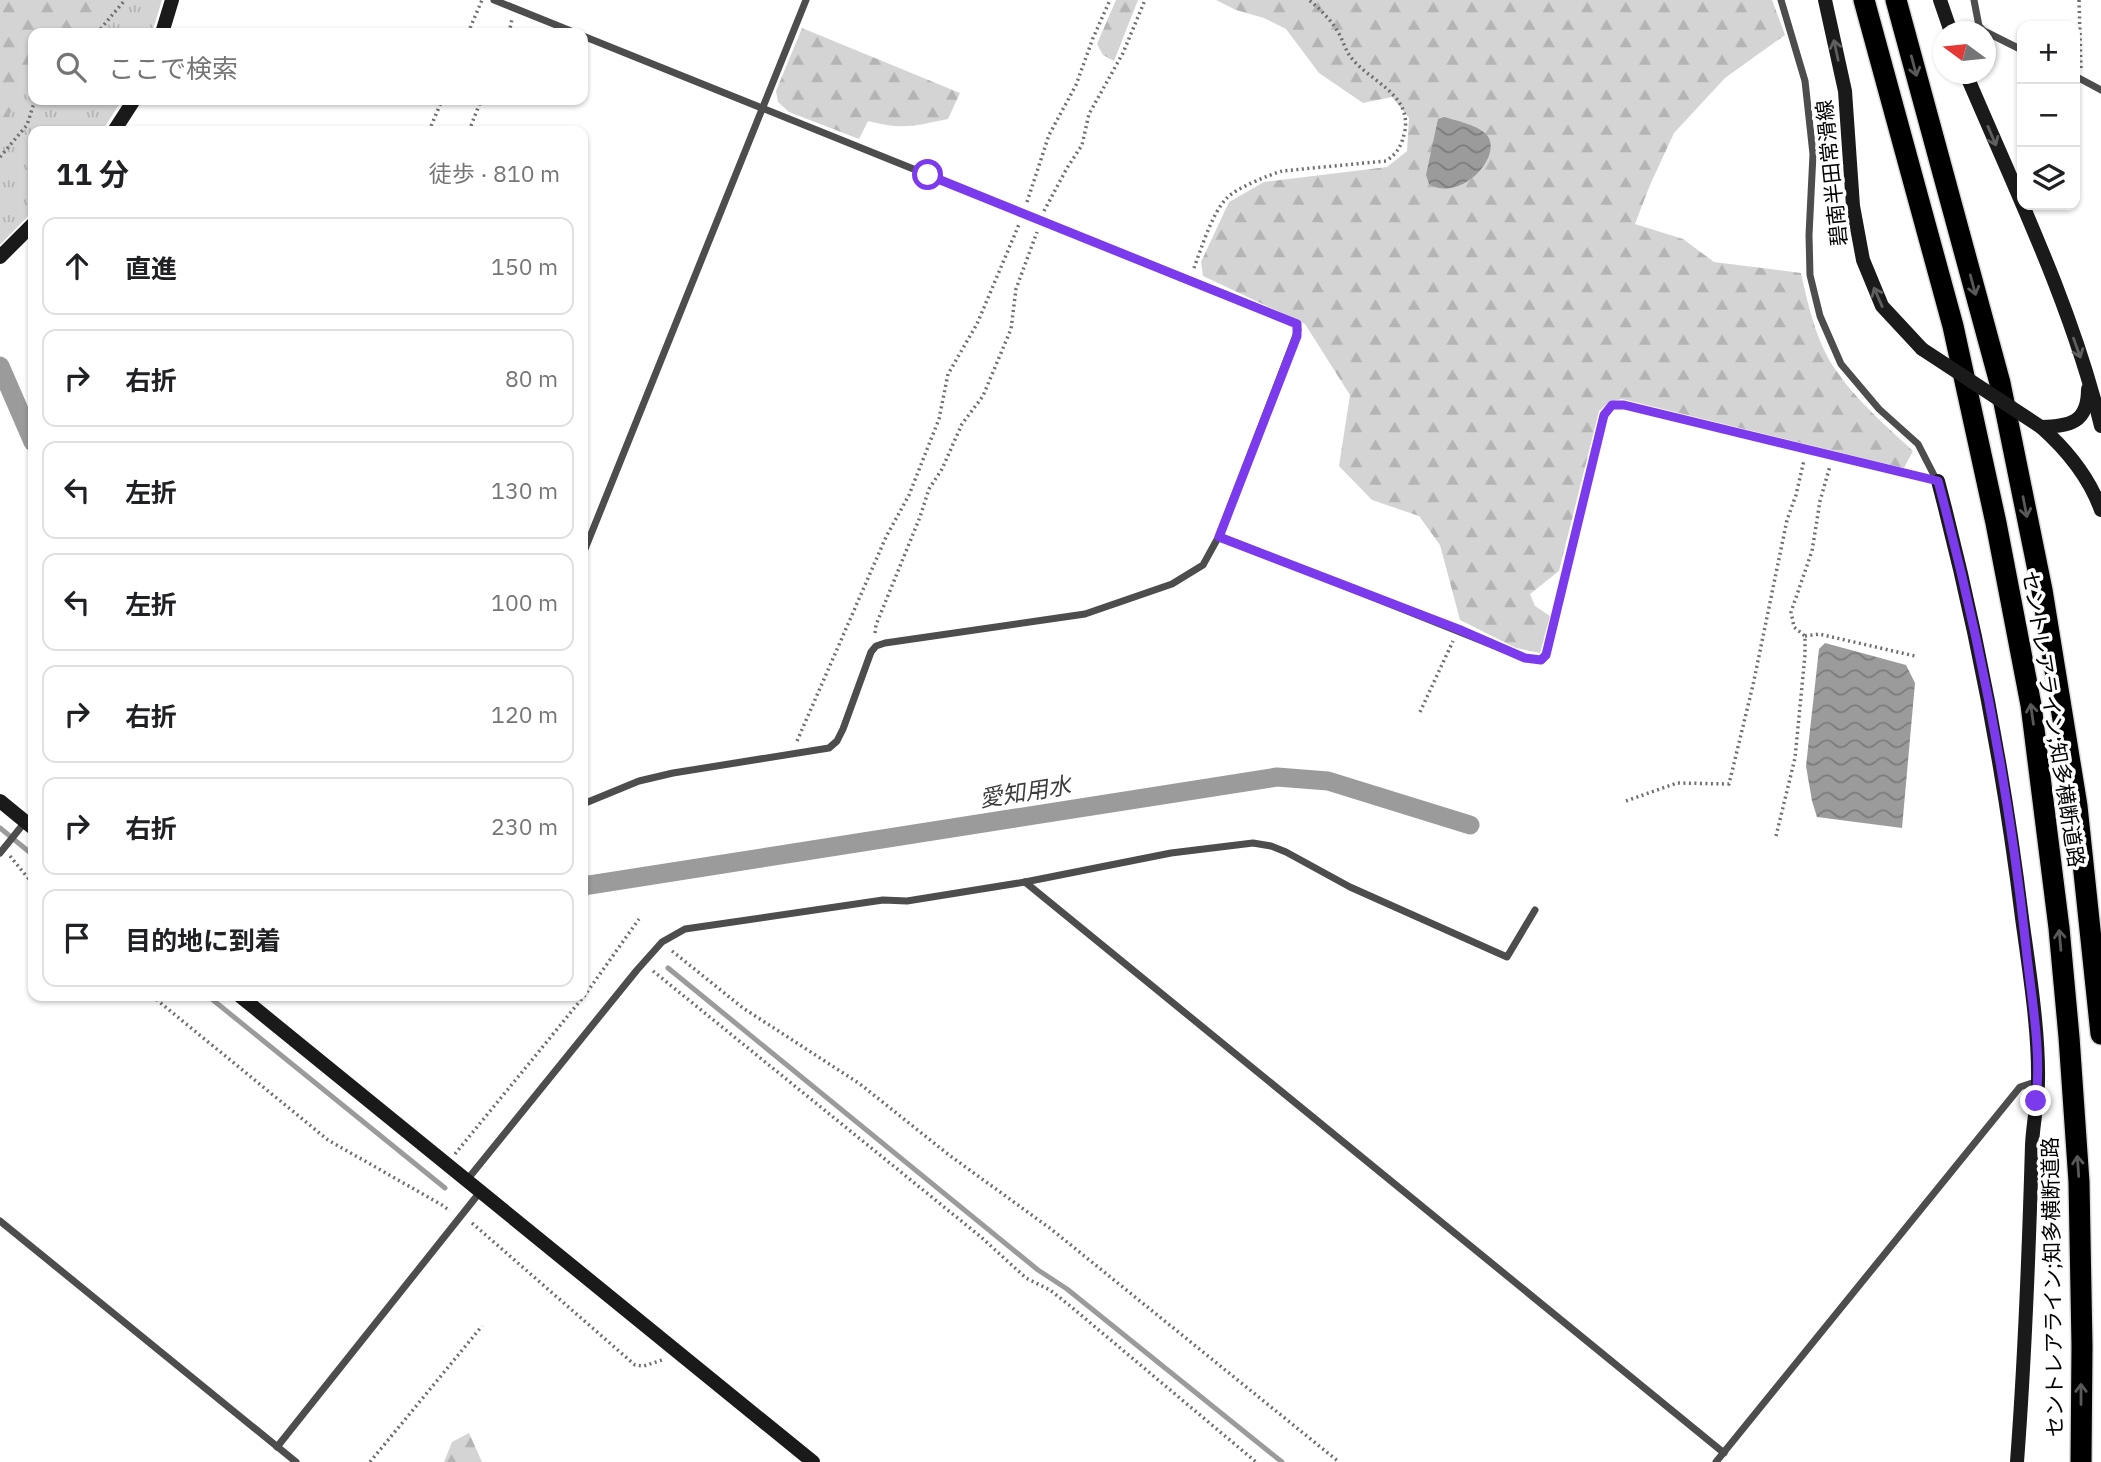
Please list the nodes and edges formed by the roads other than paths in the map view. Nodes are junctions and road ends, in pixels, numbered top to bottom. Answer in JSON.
{"nodes":[{"id":1,"x":172,"y":0,"type":"edge"},
{"id":2,"x":494,"y":0,"type":"edge"},
{"id":3,"x":806,"y":0,"type":"edge"},
{"id":4,"x":1781,"y":0,"type":"edge"},
{"id":5,"x":1825,"y":0,"type":"edge"},
{"id":6,"x":1864,"y":0,"type":"edge"},
{"id":7,"x":1896,"y":0,"type":"edge"},
{"id":8,"x":1940,"y":0,"type":"edge"},
{"id":9,"x":1974,"y":0,"type":"edge"},
{"id":10,"x":1947,"y":21,"type":"edge"},
{"id":11,"x":1978,"y":21,"type":"edge"},
{"id":12,"x":164,"y":28,"type":"edge"},
{"id":13,"x":564,"y":28,"type":"edge"},
{"id":14,"x":1996,"y":37,"type":"edge"},
{"id":15,"x":588,"y":38,"type":"edge"},
{"id":16,"x":2017,"y":48,"type":"edge"},
{"id":17,"x":2080,"y":79,"type":"edge"},
{"id":18,"x":1970,"y":84,"type":"edge"},
{"id":19,"x":2101,"y":90,"type":"edge"},
{"id":20,"x":131,"y":105,"type":"edge"},
{"id":21,"x":761,"y":108,"type":"junction"},
{"id":22,"x":117,"y":126,"type":"edge"},
{"id":23,"x":28,"y":229,"type":"edge"},
{"id":24,"x":0,"y":257,"type":"edge"},
{"id":25,"x":2086,"y":373,"type":"junction"},
{"id":26,"x":2101,"y":426,"type":"edge"},
{"id":27,"x":2041,"y":427,"type":"junction"},
{"id":28,"x":1938,"y":481,"type":"junction"},
{"id":29,"x":2101,"y":510,"type":"edge"},
{"id":30,"x":1219,"y":537,"type":"junction"},
{"id":31,"x":588,"y":541,"type":"edge"},
{"id":32,"x":0,"y":801,"type":"edge"},
{"id":33,"x":588,"y":802,"type":"edge"},
{"id":34,"x":28,"y":824,"type":"edge"},
{"id":35,"x":28,"y":826,"type":"edge"},
{"id":36,"x":1,"y":852,"type":"edge"},
{"id":37,"x":1025,"y":882,"type":"junction"},
{"id":38,"x":1535,"y":910,"type":"dead end"},
{"id":39,"x":246,"y":1001,"type":"edge"},
{"id":40,"x":2101,"y":1034,"type":"edge"},
{"id":41,"x":2039,"y":1081,"type":"junction"},
{"id":42,"x":467,"y":1180,"type":"junction"},
{"id":43,"x":480,"y":1192,"type":"junction"},
{"id":44,"x":0,"y":1221,"type":"edge"},
{"id":45,"x":277,"y":1447,"type":"junction"},
{"id":46,"x":1724,"y":1453,"type":"junction"},
{"id":47,"x":296,"y":1462,"type":"edge"},
{"id":48,"x":813,"y":1462,"type":"edge"},
{"id":49,"x":1716,"y":1462,"type":"edge"},
{"id":50,"x":2017,"y":1462,"type":"edge"},
{"id":51,"x":2081,"y":1462,"type":"edge"}],
"edges":[{"from":1,"to":12,"type":"street"},
{"from":2,"to":13,"type":"street"},
{"from":3,"to":21,"type":"street"},
{"from":4,"to":28,"type":"street"},
{"from":27,"to":5,"type":"street","name":"碧南半田常滑線","one_way":true,"bridge":true},
{"from":51,"to":6,"type":"highway","name":"セントレアライン;知多横断道路","one_way":true},
{"from":7,"to":40,"type":"highway","name":"セントレアライン;知多横断道路","one_way":true},
{"from":8,"to":10,"type":"street"},
{"from":9,"to":11,"type":"street"},
{"from":14,"to":16,"type":"street"},
{"from":15,"to":21,"type":"street"},
{"from":17,"to":19,"type":"street"},
{"from":18,"to":25,"type":"street","one_way":true},
{"from":20,"to":22,"type":"street"},
{"from":21,"to":30,"type":"street"},
{"from":21,"to":31,"type":"street"},
{"from":23,"to":24,"type":"street"},
{"from":25,"to":26,"type":"street"},
{"from":25,"to":27,"type":"street"},
{"from":27,"to":29,"type":"street","name":"碧南半田常滑線"},
{"from":28,"to":30,"type":"street"},
{"from":28,"to":41,"type":"street"},
{"from":30,"to":33,"type":"street"},
{"from":32,"to":34,"type":"street"},
{"from":35,"to":36,"type":"street"},
{"from":37,"to":38,"type":"street"},
{"from":37,"to":42,"type":"street"},
{"from":37,"to":46,"type":"street"},
{"from":39,"to":42,"type":"street"},
{"from":41,"to":46,"type":"street"},
{"from":41,"to":50,"type":"street"},
{"from":42,"to":43,"type":"street"},
{"from":43,"to":45,"type":"street"},
{"from":43,"to":48,"type":"street"},
{"from":44,"to":45,"type":"street"},
{"from":45,"to":47,"type":"street"},
{"from":46,"to":49,"type":"street"}]}
